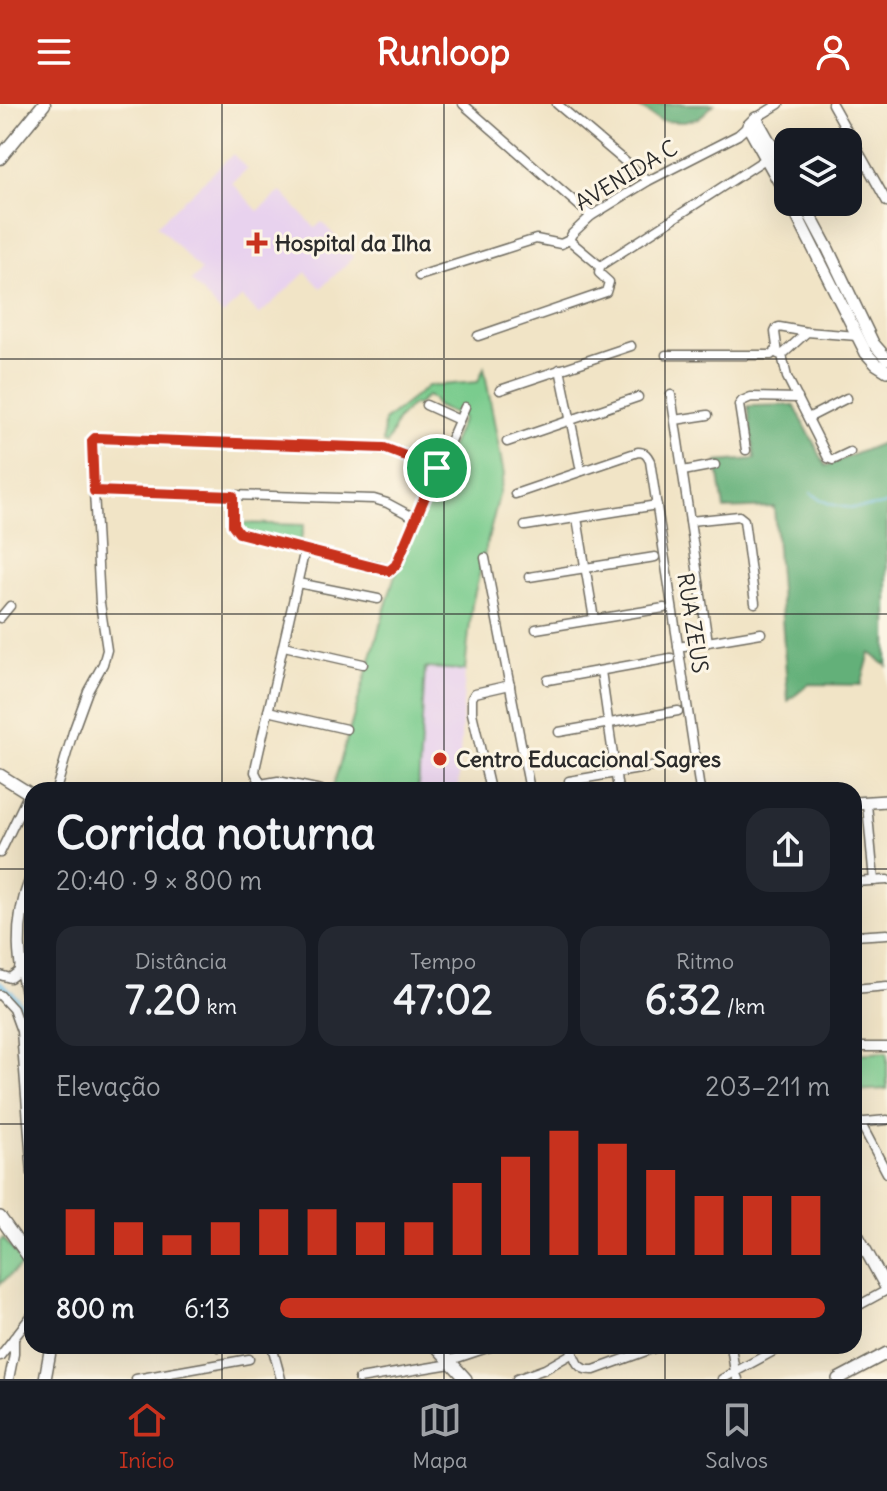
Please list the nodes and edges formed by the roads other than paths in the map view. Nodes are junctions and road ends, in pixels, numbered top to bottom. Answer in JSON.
{"nodes":[{"id":1,"x":33,"y":104,"type":"edge"},
{"id":2,"x":44,"y":104,"type":"edge"},
{"id":3,"x":463,"y":104,"type":"edge"},
{"id":4,"x":557,"y":104,"type":"edge"},
{"id":5,"x":779,"y":104,"type":"edge"},
{"id":6,"x":832,"y":104,"type":"edge"},
{"id":7,"x":752,"y":122,"type":"junction"},
{"id":8,"x":0,"y":145,"type":"edge"},
{"id":9,"x":774,"y":154,"type":"edge"},
{"id":10,"x":0,"y":158,"type":"edge"},
{"id":11,"x":767,"y":158,"type":"junction"},
{"id":12,"x":774,"y":171,"type":"edge"},
{"id":13,"x":648,"y":181,"type":"junction"},
{"id":14,"x":887,"y":202,"type":"edge"},
{"id":15,"x":591,"y":216,"type":"junction"},
{"id":16,"x":799,"y":216,"type":"edge"},
{"id":17,"x":809,"y":216,"type":"edge"},
{"id":18,"x":569,"y":240,"type":"junction"},
{"id":19,"x":823,"y":252,"type":"junction"},
{"id":20,"x":600,"y":266,"type":"junction"},
{"id":21,"x":419,"y":276,"type":"dead end"},
{"id":22,"x":807,"y":332,"type":"junction"},
{"id":23,"x":478,"y":336,"type":"dead end"},
{"id":24,"x":857,"y":336,"type":"junction"},
{"id":25,"x":631,"y":346,"type":"dead end"},
{"id":26,"x":779,"y":353,"type":"junction"},
{"id":27,"x":666,"y":355,"type":"dead end"},
{"id":28,"x":885,"y":366,"type":"edge"},
{"id":29,"x":560,"y":369,"type":"junction"},
{"id":30,"x":500,"y":390,"type":"dead end"},
{"id":31,"x":671,"y":395,"type":"dead end"},
{"id":32,"x":638,"y":397,"type":"dead end"},
{"id":33,"x":798,"y":398,"type":"junction"},
{"id":34,"x":847,"y":398,"type":"dead end"},
{"id":35,"x":426,"y":405,"type":"dead end"},
{"id":36,"x":465,"y":407,"type":"dead end"},
{"id":37,"x":708,"y":415,"type":"dead end"},
{"id":38,"x":808,"y":418,"type":"junction"},
{"id":39,"x":459,"y":420,"type":"junction"},
{"id":40,"x":571,"y":420,"type":"junction"},
{"id":41,"x":675,"y":420,"type":"junction"},
{"id":42,"x":507,"y":442,"type":"dead end"},
{"id":43,"x":746,"y":450,"type":"dead end"},
{"id":44,"x":850,"y":452,"type":"dead end"},
{"id":45,"x":715,"y":465,"type":"dead end"},
{"id":46,"x":437,"y":468,"type":"junction"},
{"id":47,"x":581,"y":471,"type":"junction"},
{"id":48,"x":683,"y":471,"type":"junction"},
{"id":49,"x":94,"y":491,"type":"junction"},
{"id":50,"x":515,"y":494,"type":"dead end"},
{"id":51,"x":233,"y":496,"type":"junction"},
{"id":52,"x":657,"y":505,"type":"junction"},
{"id":53,"x":415,"y":518,"type":"junction"},
{"id":54,"x":577,"y":518,"type":"junction"},
{"id":55,"x":690,"y":521,"type":"junction"},
{"id":56,"x":525,"y":526,"type":"dead end"},
{"id":57,"x":305,"y":549,"type":"junction"},
{"id":58,"x":655,"y":557,"type":"dead end"},
{"id":59,"x":485,"y":558,"type":"dead end"},
{"id":60,"x":585,"y":568,"type":"junction"},
{"id":61,"x":529,"y":577,"type":"dead end"},
{"id":62,"x":298,"y":583,"type":"junction"},
{"id":63,"x":378,"y":599,"type":"dead end"},
{"id":64,"x":755,"y":603,"type":"dead end"},
{"id":65,"x":10,"y":606,"type":"dead end"},
{"id":66,"x":664,"y":608,"type":"dead end"},
{"id":67,"x":0,"y":618,"type":"edge"},
{"id":68,"x":594,"y":619,"type":"junction"},
{"id":69,"x":536,"y":629,"type":"dead end"},
{"id":70,"x":761,"y":633,"type":"dead end"},
{"id":71,"x":708,"y":642,"type":"junction"},
{"id":72,"x":284,"y":646,"type":"junction"},
{"id":73,"x":678,"y":647,"type":"junction"},
{"id":74,"x":671,"y":658,"type":"dead end"},
{"id":75,"x":363,"y":664,"type":"dead end"},
{"id":76,"x":601,"y":671,"type":"junction"},
{"id":77,"x":548,"y":680,"type":"dead end"},
{"id":78,"x":510,"y":685,"type":"junction"},
{"id":79,"x":268,"y":711,"type":"junction"},
{"id":80,"x":678,"y":711,"type":"dead end"},
{"id":81,"x":609,"y":723,"type":"junction"},
{"id":82,"x":346,"y":729,"type":"dead end"},
{"id":83,"x":559,"y":732,"type":"dead end"},
{"id":84,"x":687,"y":761,"type":"dead end"},
{"id":85,"x":616,"y":774,"type":"junction"},
{"id":86,"x":0,"y":775,"type":"edge"},
{"id":87,"x":569,"y":781,"type":"dead end"},
{"id":88,"x":58,"y":782,"type":"edge"},
{"id":89,"x":260,"y":782,"type":"edge"},
{"id":90,"x":488,"y":782,"type":"edge"},
{"id":91,"x":528,"y":782,"type":"edge"},
{"id":92,"x":618,"y":782,"type":"edge"},
{"id":93,"x":699,"y":782,"type":"edge"},
{"id":94,"x":24,"y":790,"type":"edge"},
{"id":95,"x":887,"y":801,"type":"edge"},
{"id":96,"x":862,"y":804,"type":"edge"},
{"id":97,"x":867,"y":804,"type":"junction"},
{"id":98,"x":24,"y":806,"type":"edge"},
{"id":99,"x":0,"y":853,"type":"edge"},
{"id":100,"x":887,"y":880,"type":"edge"},
{"id":101,"x":874,"y":881,"type":"junction"},
{"id":102,"x":862,"y":882,"type":"edge"},
{"id":103,"x":24,"y":898,"type":"edge"},
{"id":104,"x":887,"y":934,"type":"edge"},
{"id":105,"x":862,"y":936,"type":"edge"},
{"id":106,"x":21,"y":961,"type":"junction"},
{"id":107,"x":0,"y":975,"type":"edge"},
{"id":108,"x":24,"y":981,"type":"edge"},
{"id":109,"x":887,"y":986,"type":"edge"},
{"id":110,"x":862,"y":988,"type":"edge"},
{"id":111,"x":0,"y":995,"type":"edge"},
{"id":112,"x":862,"y":1047,"type":"edge"},
{"id":113,"x":887,"y":1047,"type":"edge"},
{"id":114,"x":24,"y":1070,"type":"edge"},
{"id":115,"x":887,"y":1120,"type":"edge"},
{"id":116,"x":862,"y":1122,"type":"edge"},
{"id":117,"x":862,"y":1130,"type":"edge"},
{"id":118,"x":887,"y":1173,"type":"edge"},
{"id":119,"x":1,"y":1222,"type":"edge"},
{"id":120,"x":862,"y":1244,"type":"edge"},
{"id":121,"x":24,"y":1252,"type":"edge"},
{"id":122,"x":887,"y":1290,"type":"edge"},
{"id":123,"x":862,"y":1304,"type":"edge"},
{"id":124,"x":24,"y":1324,"type":"edge"},
{"id":125,"x":13,"y":1337,"type":"junction"},
{"id":126,"x":887,"y":1353,"type":"edge"},
{"id":127,"x":50,"y":1354,"type":"edge"},
{"id":128,"x":274,"y":1354,"type":"edge"},
{"id":129,"x":443,"y":1354,"type":"edge"},
{"id":130,"x":473,"y":1354,"type":"edge"},
{"id":131,"x":566,"y":1354,"type":"edge"},
{"id":132,"x":574,"y":1354,"type":"edge"},
{"id":133,"x":638,"y":1354,"type":"edge"},
{"id":134,"x":732,"y":1354,"type":"edge"},
{"id":135,"x":770,"y":1354,"type":"edge"},
{"id":136,"x":0,"y":1356,"type":"edge"},
{"id":137,"x":249,"y":1359,"type":"dead end"},
{"id":138,"x":450,"y":1363,"type":"junction"},
{"id":139,"x":856,"y":1375,"type":"edge"},
{"id":140,"x":736,"y":1376,"type":"edge"},
{"id":141,"x":9,"y":1379,"type":"edge"},
{"id":142,"x":45,"y":1379,"type":"edge"},
{"id":143,"x":136,"y":1379,"type":"edge"},
{"id":144,"x":281,"y":1379,"type":"edge"},
{"id":145,"x":359,"y":1379,"type":"edge"},
{"id":146,"x":466,"y":1379,"type":"edge"},
{"id":147,"x":517,"y":1379,"type":"edge"},
{"id":148,"x":722,"y":1379,"type":"edge"},
{"id":149,"x":838,"y":1379,"type":"edge"}],
"edges":[{"from":1,"to":8,"type":"main road"},
{"from":2,"to":10,"type":"main road"},
{"from":3,"to":15,"type":"street"},
{"from":4,"to":13,"type":"street"},
{"from":5,"to":7,"type":"street","name":"AVENIDA C"},
{"from":6,"to":14,"type":"street"},
{"from":7,"to":9,"type":"street"},
{"from":7,"to":11,"type":"street"},
{"from":7,"to":13,"type":"street","name":"AVENIDA C"},
{"from":11,"to":12,"type":"street"},
{"from":11,"to":20,"type":"street"},
{"from":13,"to":15,"type":"street","name":"AVENIDA C"},
{"from":15,"to":18,"type":"street","name":"AVENIDA C"},
{"from":16,"to":19,"type":"street"},
{"from":17,"to":19,"type":"street"},
{"from":18,"to":20,"type":"street"},
{"from":18,"to":21,"type":"street"},
{"from":19,"to":24,"type":"street"},
{"from":19,"to":28,"type":"street"},
{"from":20,"to":23,"type":"street"},
{"from":22,"to":24,"type":"street"},
{"from":22,"to":26,"type":"street"},
{"from":22,"to":26,"type":"street"},
{"from":24,"to":28,"type":"street"},
{"from":25,"to":29,"type":"street"},
{"from":26,"to":27,"type":"street"},
{"from":26,"to":33,"type":"street"},
{"from":29,"to":30,"type":"street"},
{"from":29,"to":40,"type":"street"},
{"from":31,"to":41,"type":"street"},
{"from":32,"to":40,"type":"street"},
{"from":33,"to":38,"type":"street"},
{"from":33,"to":43,"type":"street"},
{"from":34,"to":38,"type":"street"},
{"from":35,"to":39,"type":"street"},
{"from":36,"to":39,"type":"street"},
{"from":37,"to":41,"type":"street"},
{"from":38,"to":44,"type":"street"},
{"from":39,"to":46,"type":"street"},
{"from":40,"to":42,"type":"street"},
{"from":40,"to":47,"type":"street"},
{"from":41,"to":48,"type":"street"},
{"from":45,"to":48,"type":"street"},
{"from":46,"to":49,"type":"street"},
{"from":46,"to":53,"type":"street"},
{"from":47,"to":50,"type":"street"},
{"from":47,"to":52,"type":"street","name":"RUA ZEUS"},
{"from":48,"to":55,"type":"street"},
{"from":49,"to":51,"type":"street"},
{"from":49,"to":88,"type":"street"},
{"from":51,"to":53,"type":"street"},
{"from":51,"to":57,"type":"street"},
{"from":52,"to":54,"type":"street"},
{"from":52,"to":73,"type":"street","name":"RUA ZEUS"},
{"from":53,"to":57,"type":"street"},
{"from":54,"to":56,"type":"street"},
{"from":54,"to":60,"type":"street"},
{"from":55,"to":64,"type":"street"},
{"from":55,"to":71,"type":"street"},
{"from":57,"to":62,"type":"street"},
{"from":58,"to":60,"type":"street"},
{"from":59,"to":78,"type":"street"},
{"from":60,"to":61,"type":"street"},
{"from":60,"to":68,"type":"street"},
{"from":62,"to":63,"type":"street"},
{"from":62,"to":72,"type":"street"},
{"from":65,"to":67,"type":"street"},
{"from":66,"to":68,"type":"street"},
{"from":68,"to":69,"type":"street"},
{"from":70,"to":71,"type":"street"},
{"from":71,"to":73,"type":"street"},
{"from":72,"to":75,"type":"street"},
{"from":72,"to":79,"type":"street"},
{"from":73,"to":93,"type":"street","name":"RUA ZEUS"},
{"from":74,"to":76,"type":"street"},
{"from":76,"to":77,"type":"street"},
{"from":76,"to":81,"type":"street"},
{"from":78,"to":90,"type":"street"},
{"from":78,"to":91,"type":"street"},
{"from":79,"to":82,"type":"street"},
{"from":79,"to":89,"type":"street"},
{"from":80,"to":81,"type":"street"},
{"from":81,"to":83,"type":"street"},
{"from":81,"to":85,"type":"street"},
{"from":84,"to":85,"type":"street"},
{"from":85,"to":87,"type":"street"},
{"from":85,"to":92,"type":"street"},
{"from":86,"to":94,"type":"street"},
{"from":95,"to":97,"type":"street"},
{"from":96,"to":97,"type":"street"},
{"from":97,"to":101,"type":"street"},
{"from":98,"to":99,"type":"street"},
{"from":100,"to":101,"type":"street"},
{"from":101,"to":102,"type":"street"},
{"from":103,"to":106,"type":"street"},
{"from":104,"to":105,"type":"street"},
{"from":106,"to":107,"type":"street"},
{"from":106,"to":108,"type":"street"},
{"from":109,"to":110,"type":"street"},
{"from":111,"to":114,"type":"street"},
{"from":112,"to":113,"type":"street"},
{"from":115,"to":116,"type":"street"},
{"from":117,"to":118,"type":"street"},
{"from":119,"to":121,"type":"street"},
{"from":120,"to":122,"type":"street"},
{"from":122,"to":123,"type":"street"},
{"from":124,"to":125,"type":"street"},
{"from":125,"to":136,"type":"street"},
{"from":125,"to":141,"type":"street"},
{"from":126,"to":139,"type":"street"},
{"from":127,"to":142,"type":"street"},
{"from":128,"to":144,"type":"street"},
{"from":129,"to":138,"type":"street"},
{"from":130,"to":138,"type":"street"},
{"from":131,"to":147,"type":"street"},
{"from":132,"to":133,"type":"street"},
{"from":134,"to":140,"type":"street"},
{"from":135,"to":140,"type":"street"},
{"from":137,"to":143,"type":"street"},
{"from":138,"to":145,"type":"street"},
{"from":138,"to":146,"type":"street"},
{"from":139,"to":149,"type":"street"},
{"from":140,"to":148,"type":"street"}]}
